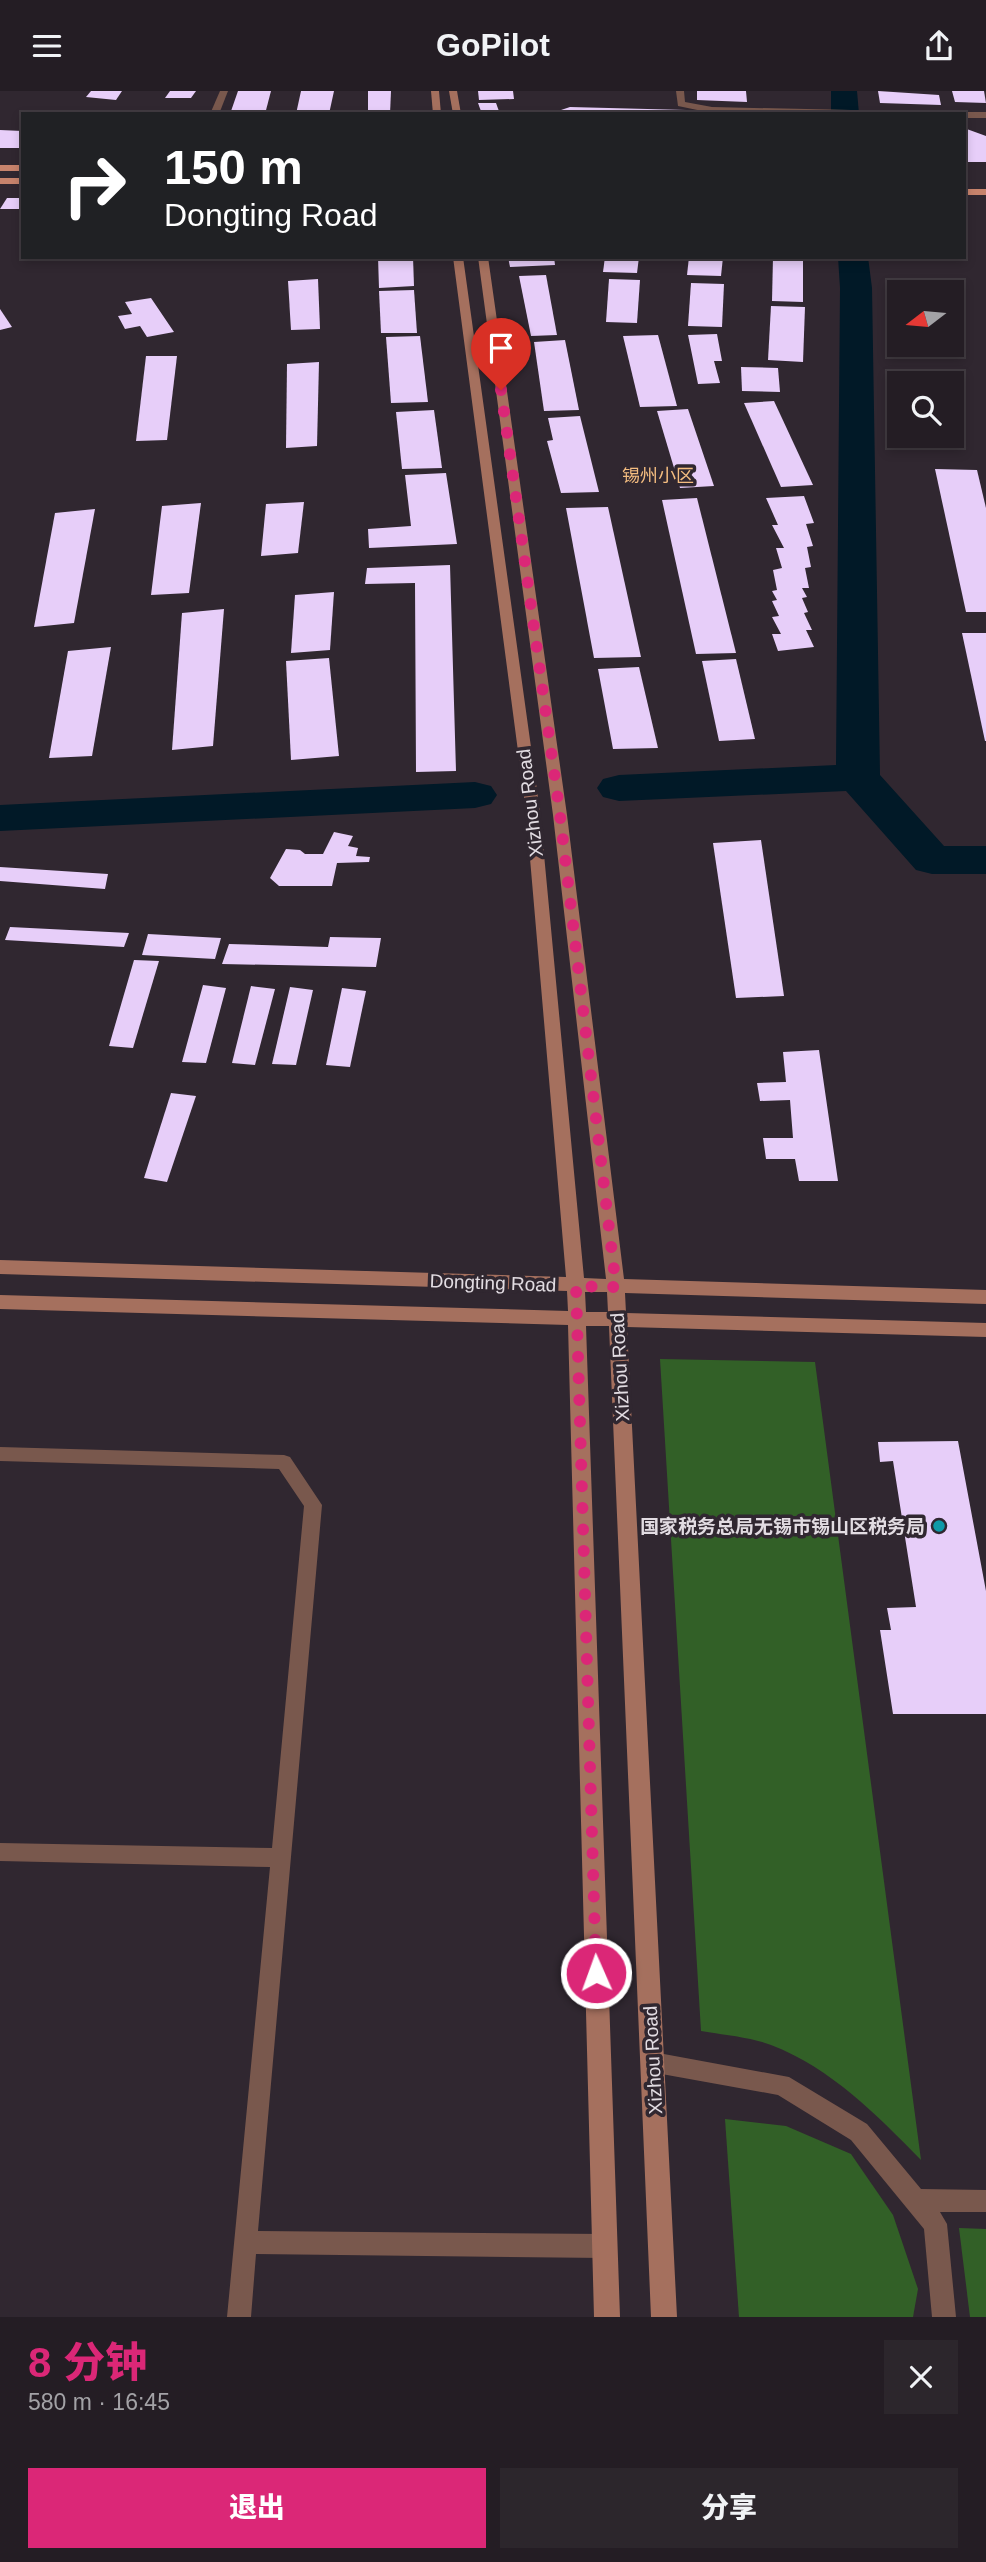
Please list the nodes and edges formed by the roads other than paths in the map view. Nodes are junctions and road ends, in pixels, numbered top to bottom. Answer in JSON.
{"nodes":[{"id":1,"x":224,"y":91,"type":"edge"},
{"id":2,"x":435,"y":91,"type":"edge"},
{"id":3,"x":453,"y":91,"type":"edge"},
{"id":4,"x":680,"y":91,"type":"edge"},
{"id":5,"x":215,"y":112,"type":"edge"},
{"id":6,"x":437,"y":112,"type":"edge"},
{"id":7,"x":457,"y":112,"type":"edge"},
{"id":8,"x":788,"y":112,"type":"edge"},
{"id":9,"x":966,"y":115,"type":"edge"},
{"id":10,"x":986,"y":115,"type":"edge"},
{"id":11,"x":0,"y":168,"type":"edge"},
{"id":12,"x":21,"y":168,"type":"edge"},
{"id":13,"x":0,"y":181,"type":"edge"},
{"id":14,"x":21,"y":181,"type":"edge"},
{"id":15,"x":966,"y":192,"type":"edge"},
{"id":16,"x":986,"y":193,"type":"edge"},
{"id":17,"x":458,"y":259,"type":"edge"},
{"id":18,"x":483,"y":259,"type":"edge"},
{"id":19,"x":0,"y":1268,"type":"edge"},
{"id":20,"x":576,"y":1286,"type":"junction"},
{"id":21,"x":616,"y":1287,"type":"junction"},
{"id":22,"x":986,"y":1297,"type":"edge"},
{"id":23,"x":0,"y":1302,"type":"edge"},
{"id":24,"x":576,"y":1318,"type":"junction"},
{"id":25,"x":618,"y":1320,"type":"junction"},
{"id":26,"x":986,"y":1330,"type":"edge"},
{"id":27,"x":0,"y":1454,"type":"edge"},
{"id":28,"x":0,"y":1851,"type":"edge"},
{"id":29,"x":282,"y":1859,"type":"junction"},
{"id":30,"x":653,"y":2063,"type":"junction"},
{"id":31,"x":915,"y":2200,"type":"junction"},
{"id":32,"x":986,"y":2201,"type":"edge"},
{"id":33,"x":248,"y":2242,"type":"junction"},
{"id":34,"x":605,"y":2246,"type":"junction"},
{"id":35,"x":239,"y":2317,"type":"edge"},
{"id":36,"x":607,"y":2317,"type":"edge"},
{"id":37,"x":664,"y":2317,"type":"edge"},
{"id":38,"x":944,"y":2317,"type":"edge"}],
"edges":[{"from":1,"to":5,"type":"street"},
{"from":2,"to":6,"type":"street"},
{"from":3,"to":7,"type":"street"},
{"from":4,"to":8,"type":"street"},
{"from":9,"to":10,"type":"street"},
{"from":11,"to":12,"type":"main road"},
{"from":13,"to":14,"type":"main road"},
{"from":15,"to":16,"type":"main road"},
{"from":17,"to":20,"type":"street","name":"Xizhou Road"},
{"from":18,"to":21,"type":"street","name":"Xizhou Road"},
{"from":19,"to":20,"type":"street","name":"Dongting Road"},
{"from":20,"to":21,"type":"street","name":"Dongting Road"},
{"from":20,"to":24,"type":"street","name":"Xizhou Road"},
{"from":21,"to":22,"type":"street","name":"Dongting Road"},
{"from":21,"to":25,"type":"street","name":"Xizhou Road"},
{"from":23,"to":24,"type":"street","name":"Dongting Road"},
{"from":24,"to":25,"type":"street","name":"Dongting Road"},
{"from":24,"to":34,"type":"street","name":"Xizhou Road"},
{"from":25,"to":26,"type":"street","name":"Dongting Road"},
{"from":25,"to":30,"type":"street","name":"Xizhou Road"},
{"from":27,"to":29,"type":"lane"},
{"from":28,"to":29,"type":"lane"},
{"from":29,"to":33,"type":"lane"},
{"from":30,"to":31,"type":"lane"},
{"from":30,"to":37,"type":"street","name":"Xizhou Road"},
{"from":31,"to":32,"type":"lane"},
{"from":31,"to":38,"type":"lane"},
{"from":33,"to":34,"type":"lane"},
{"from":33,"to":35,"type":"lane"},
{"from":34,"to":36,"type":"street","name":"Xizhou Road"}]}
